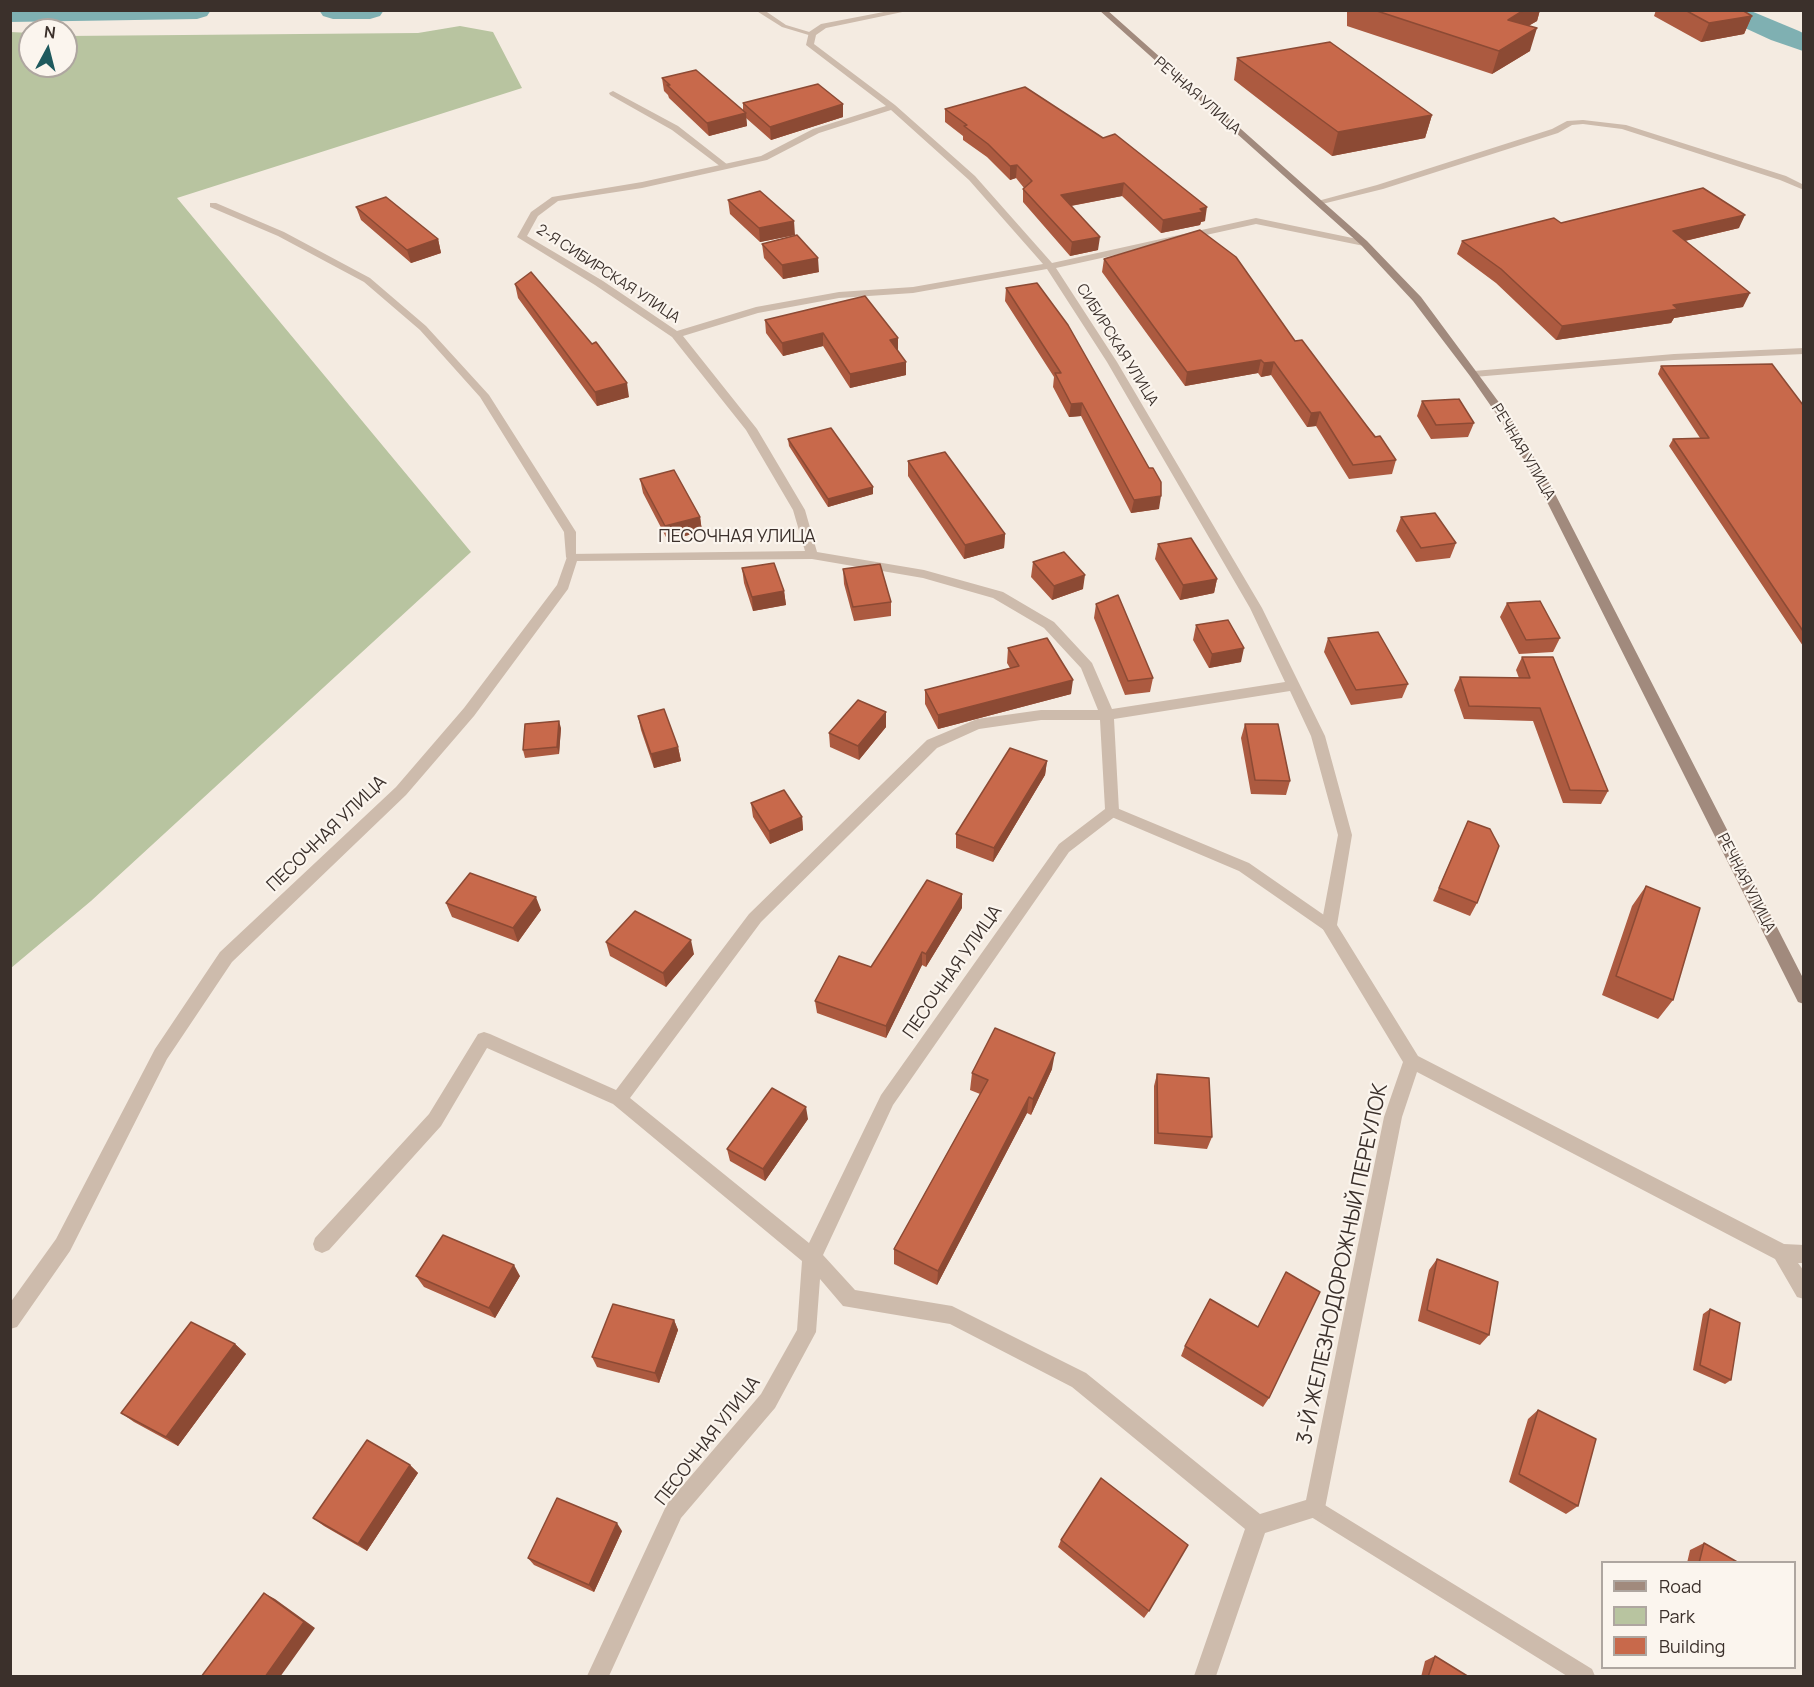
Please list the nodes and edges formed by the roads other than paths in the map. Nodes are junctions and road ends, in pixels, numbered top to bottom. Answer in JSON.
{"nodes":[{"id":1,"x":758,"y":10,"type":"edge"},
{"id":2,"x":909,"y":10,"type":"edge"},
{"id":3,"x":1102,"y":10,"type":"edge"},
{"id":4,"x":812,"y":34,"type":"junction"},
{"id":5,"x":613,"y":93,"type":"dead end"},
{"id":6,"x":892,"y":107,"type":"junction"},
{"id":7,"x":724,"y":165,"type":"junction"},
{"id":8,"x":1803,"y":188,"type":"edge"},
{"id":9,"x":1318,"y":202,"type":"junction"},
{"id":10,"x":213,"y":205,"type":"dead end"},
{"id":11,"x":1364,"y":243,"type":"junction"},
{"id":12,"x":1050,"y":266,"type":"junction"},
{"id":13,"x":676,"y":335,"type":"junction"},
{"id":14,"x":1803,"y":351,"type":"edge"},
{"id":15,"x":1474,"y":374,"type":"junction"},
{"id":16,"x":812,"y":555,"type":"junction"},
{"id":17,"x":572,"y":557,"type":"junction"},
{"id":18,"x":1293,"y":686,"type":"junction"},
{"id":19,"x":1107,"y":715,"type":"junction"},
{"id":20,"x":1112,"y":812,"type":"junction"},
{"id":21,"x":1329,"y":926,"type":"junction"},
{"id":22,"x":1803,"y":997,"type":"edge"},
{"id":23,"x":1412,"y":1061,"type":"junction"},
{"id":24,"x":619,"y":1099,"type":"junction"},
{"id":25,"x":322,"y":1244,"type":"dead end"},
{"id":26,"x":1782,"y":1252,"type":"junction"},
{"id":27,"x":1803,"y":1254,"type":"edge"},
{"id":28,"x":812,"y":1257,"type":"junction"},
{"id":29,"x":1803,"y":1290,"type":"edge"},
{"id":30,"x":10,"y":1320,"type":"edge"},
{"id":31,"x":1315,"y":1508,"type":"junction"},
{"id":32,"x":1257,"y":1525,"type":"junction"},
{"id":33,"x":598,"y":1677,"type":"edge"},
{"id":34,"x":1205,"y":1677,"type":"edge"},
{"id":35,"x":1585,"y":1677,"type":"edge"}],
"edges":[{"from":1,"to":4,"type":"lane"},
{"from":2,"to":4,"type":"street"},
{"from":3,"to":9,"type":"main road","name":"РЕЧНАЯ УЛИЦА"},
{"from":4,"to":6,"type":"street","name":"СИБИРСКАЯ УЛИЦА"},
{"from":5,"to":7,"type":"lane"},
{"from":6,"to":7,"type":"street","name":"2-Я СИБИРСКАЯ УЛИЦА"},
{"from":6,"to":12,"type":"street","name":"СИБИРСКАЯ УЛИЦА"},
{"from":7,"to":13,"type":"street","name":"2-Я СИБИРСКАЯ УЛИЦА"},
{"from":8,"to":9,"type":"lane"},
{"from":9,"to":11,"type":"main road","name":"РЕЧНАЯ УЛИЦА"},
{"from":10,"to":17,"type":"lane"},
{"from":11,"to":12,"type":"street"},
{"from":11,"to":15,"type":"main road","name":"РЕЧНАЯ УЛИЦА"},
{"from":12,"to":13,"type":"street"},
{"from":12,"to":18,"type":"street","name":"СИБИРСКАЯ УЛИЦА"},
{"from":13,"to":16,"type":"street","name":"2-Я СИБИРСКАЯ УЛИЦА"},
{"from":14,"to":15,"type":"lane"},
{"from":15,"to":22,"type":"main road","name":"РЕЧНАЯ УЛИЦА"},
{"from":16,"to":17,"type":"street","name":"ПЕСОЧНАЯ УЛИЦА"},
{"from":16,"to":19,"type":"street","name":"ПЕСОЧНАЯ УЛИЦА"},
{"from":17,"to":30,"type":"street","name":"ПЕСОЧНАЯ УЛИЦА"},
{"from":18,"to":19,"type":"street"},
{"from":18,"to":21,"type":"street","name":"СИБИРСКАЯ УЛИЦА"},
{"from":19,"to":20,"type":"street","name":"ПЕСОЧНАЯ УЛИЦА"},
{"from":19,"to":24,"type":"street"},
{"from":20,"to":21,"type":"lane"},
{"from":20,"to":28,"type":"street","name":"ПЕСОЧНАЯ УЛИЦА"},
{"from":21,"to":23,"type":"street"},
{"from":23,"to":26,"type":"street"},
{"from":23,"to":31,"type":"street","name":"3-Й ЖЕЛЕЗНОДОРОЖНЫЙ ПЕРЕУЛОК"},
{"from":24,"to":25,"type":"street"},
{"from":24,"to":28,"type":"street"},
{"from":26,"to":27,"type":"street"},
{"from":26,"to":29,"type":"street"},
{"from":28,"to":32,"type":"street"},
{"from":28,"to":33,"type":"street","name":"ПЕСОЧНАЯ УЛИЦА"},
{"from":31,"to":32,"type":"street"},
{"from":31,"to":35,"type":"lane"},
{"from":32,"to":34,"type":"street"}]}
